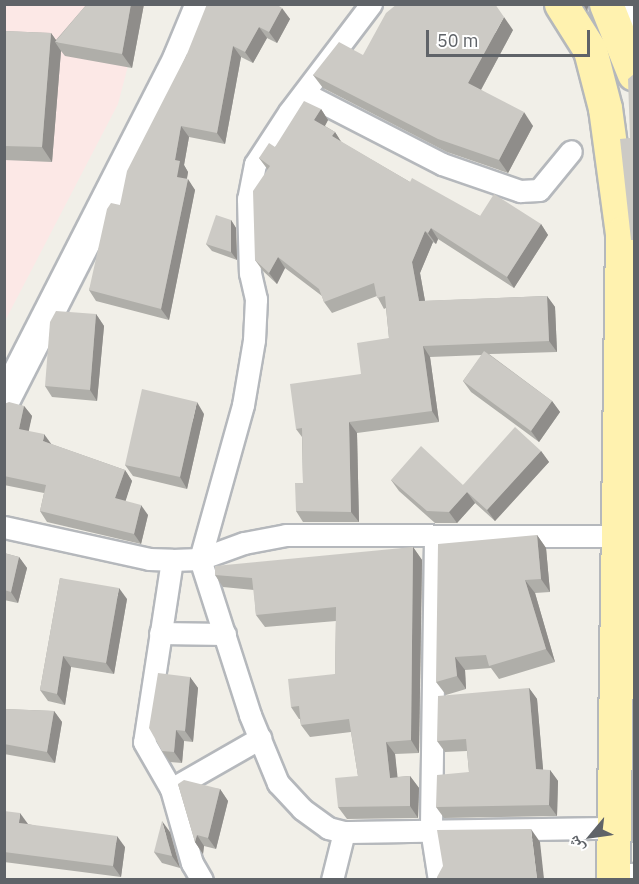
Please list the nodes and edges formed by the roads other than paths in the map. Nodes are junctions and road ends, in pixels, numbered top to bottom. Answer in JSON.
{"nodes":[{"id":1,"x":201,"y":4,"type":"edge"},
{"id":2,"x":371,"y":4,"type":"edge"},
{"id":3,"x":561,"y":4,"type":"edge"},
{"id":4,"x":618,"y":12,"type":"edge"},
{"id":5,"x":634,"y":74,"type":"edge"},
{"id":6,"x":304,"y":93,"type":"junction"},
{"id":7,"x":571,"y":151,"type":"dead end"},
{"id":8,"x":4,"y":401,"type":"edge"},
{"id":9,"x":4,"y":526,"type":"edge"},
{"id":10,"x":627,"y":536,"type":"edge"},
{"id":11,"x":435,"y":538,"type":"junction"},
{"id":12,"x":172,"y":560,"type":"junction"},
{"id":13,"x":201,"y":560,"type":"junction"},
{"id":14,"x":160,"y":633,"type":"junction"},
{"id":15,"x":225,"y":634,"type":"junction"},
{"id":16,"x":260,"y":738,"type":"junction"},
{"id":17,"x":171,"y":789,"type":"junction"},
{"id":18,"x":612,"y":828,"type":"junction"},
{"id":19,"x":431,"y":829,"type":"junction"},
{"id":20,"x":344,"y":832,"type":"junction"},
{"id":21,"x":620,"y":876,"type":"edge"},
{"id":22,"x":202,"y":879,"type":"edge"},
{"id":23,"x":332,"y":879,"type":"edge"},
{"id":24,"x":439,"y":879,"type":"edge"}],
"edges":[{"from":1,"to":8,"type":"street"},
{"from":2,"to":6,"type":"street"},
{"from":3,"to":10,"type":"main road"},
{"from":4,"to":5,"type":"main road"},
{"from":6,"to":7,"type":"street"},
{"from":6,"to":13,"type":"street"},
{"from":9,"to":12,"type":"street"},
{"from":10,"to":11,"type":"street"},
{"from":10,"to":18,"type":"main road"},
{"from":11,"to":13,"type":"street"},
{"from":11,"to":19,"type":"street"},
{"from":12,"to":13,"type":"street"},
{"from":12,"to":14,"type":"street"},
{"from":13,"to":15,"type":"street"},
{"from":14,"to":15,"type":"street"},
{"from":14,"to":17,"type":"street"},
{"from":15,"to":16,"type":"street"},
{"from":16,"to":17,"type":"street"},
{"from":16,"to":20,"type":"street"},
{"from":17,"to":22,"type":"street"},
{"from":18,"to":19,"type":"street"},
{"from":18,"to":21,"type":"main road"},
{"from":19,"to":20,"type":"street"},
{"from":19,"to":24,"type":"street"},
{"from":20,"to":23,"type":"street"}]}
